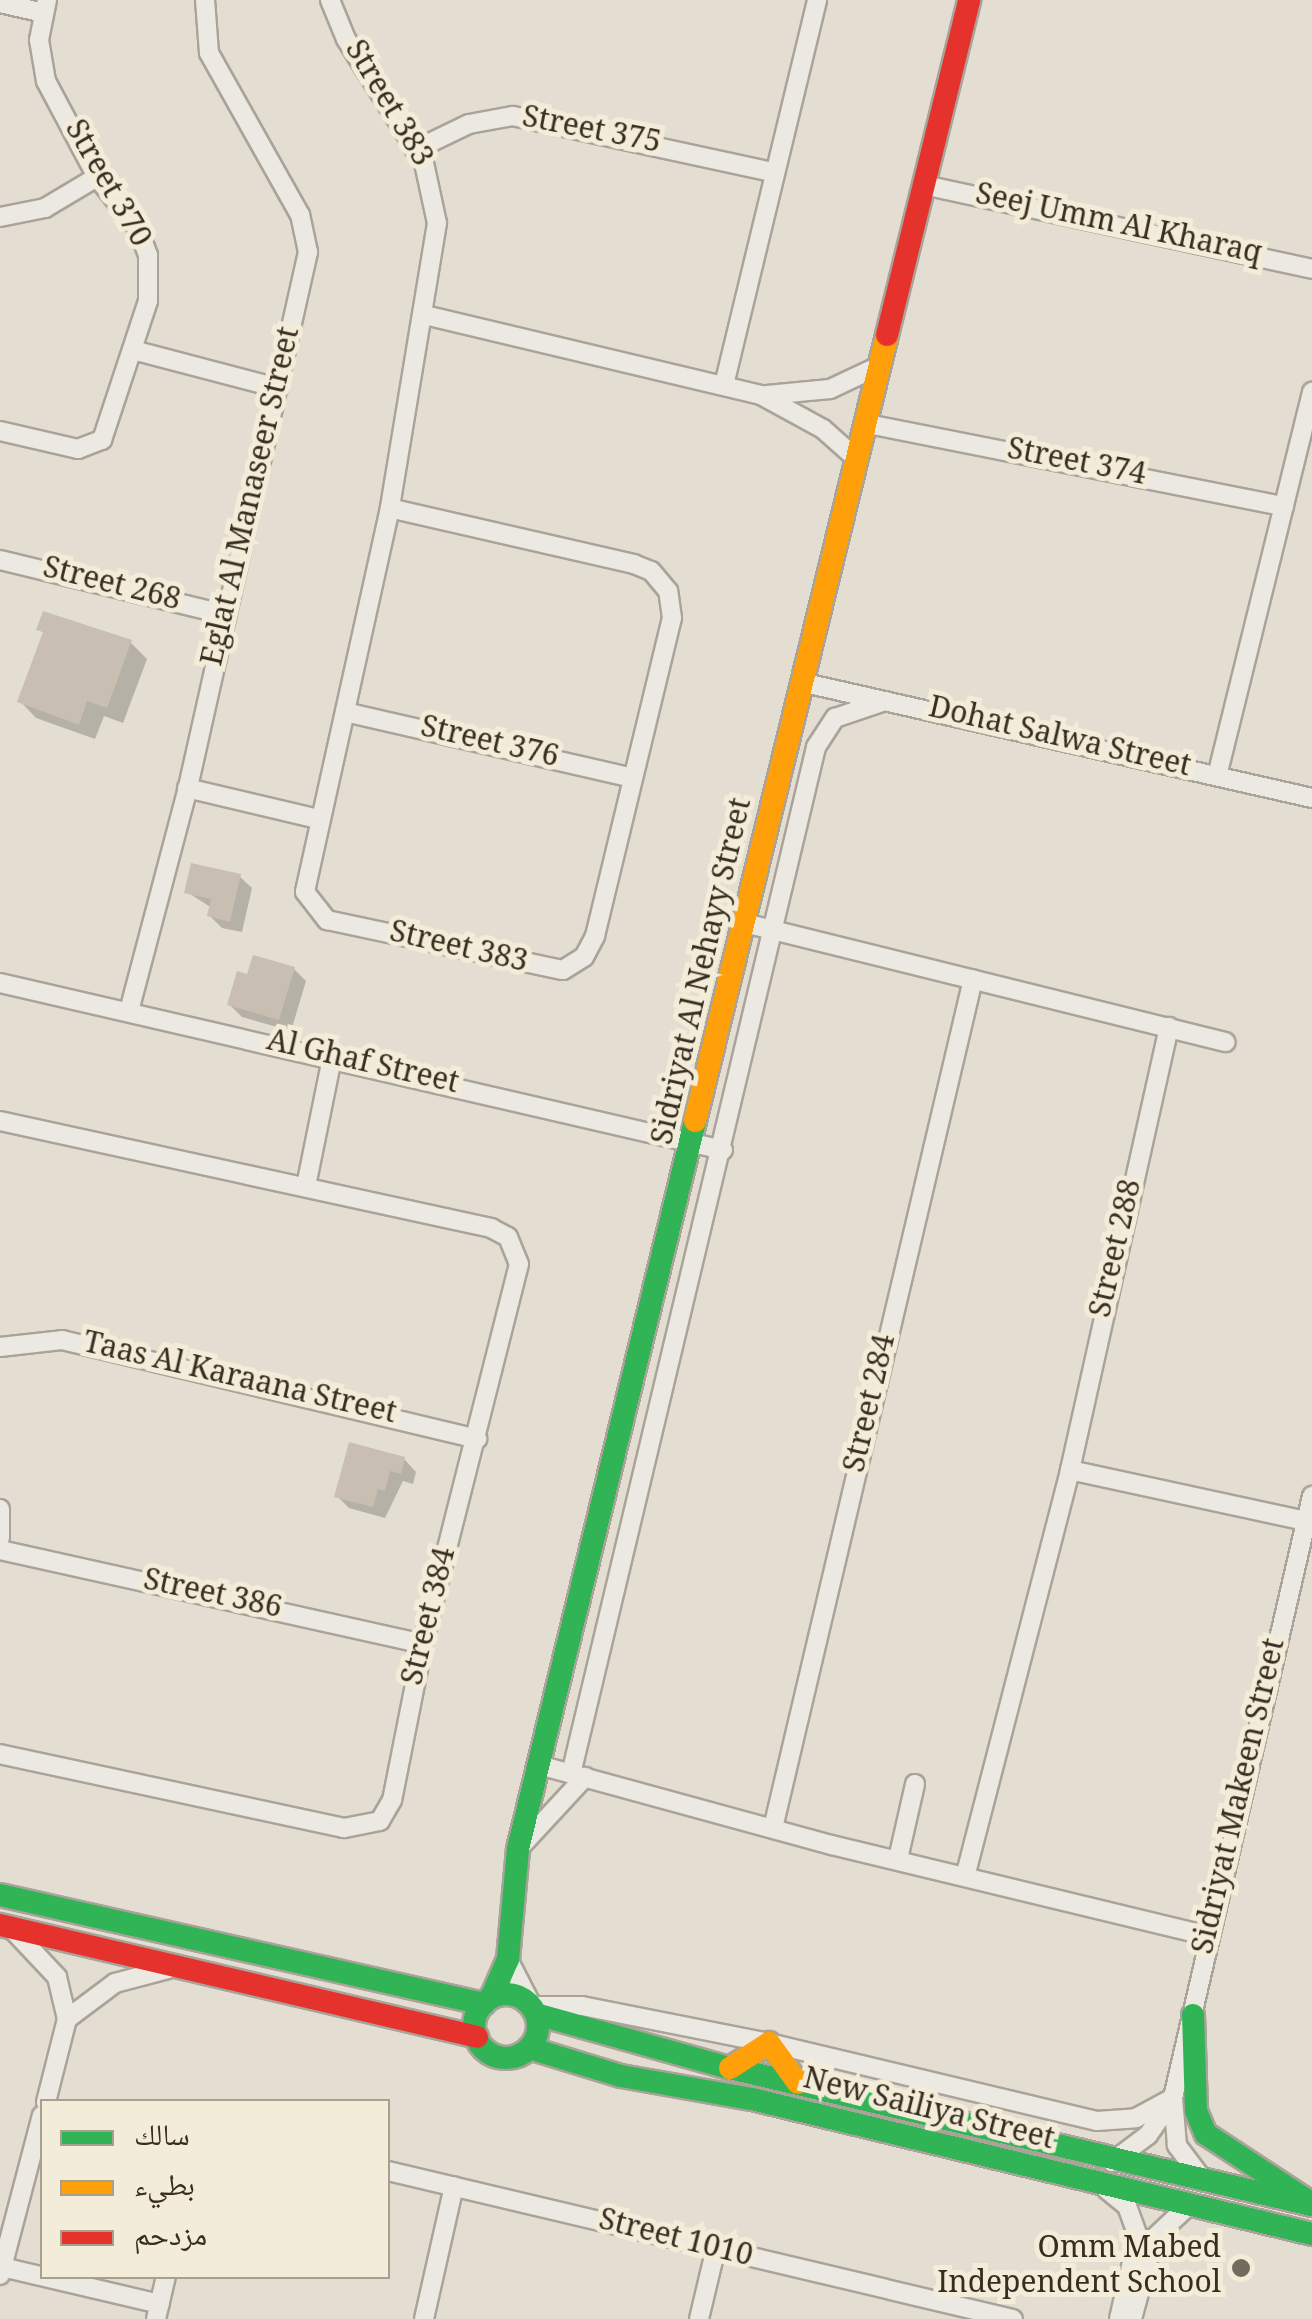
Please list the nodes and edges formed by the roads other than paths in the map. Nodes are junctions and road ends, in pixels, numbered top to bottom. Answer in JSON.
{"nodes":[{"id":1,"x":205,"y":0,"type":"edge"},
{"id":2,"x":330,"y":0,"type":"edge"},
{"id":3,"x":816,"y":0,"type":"edge"},
{"id":4,"x":969,"y":0,"type":"edge"},
{"id":5,"x":0,"y":3,"type":"edge"},
{"id":6,"x":46,"y":7,"type":"edge"},
{"id":7,"x":415,"y":150,"type":"junction"},
{"id":8,"x":772,"y":172,"type":"junction"},
{"id":9,"x":98,"y":177,"type":"junction"},
{"id":10,"x":924,"y":184,"type":"junction"},
{"id":11,"x":0,"y":216,"type":"edge"},
{"id":12,"x":1312,"y":269,"type":"edge"},
{"id":13,"x":425,"y":314,"type":"junction"},
{"id":14,"x":134,"y":350,"type":"junction"},
{"id":15,"x":882,"y":365,"type":"junction"},
{"id":16,"x":724,"y":385,"type":"junction"},
{"id":17,"x":278,"y":388,"type":"junction"},
{"id":18,"x":1312,"y":392,"type":"edge"},
{"id":19,"x":761,"y":395,"type":"junction"},
{"id":20,"x":868,"y":424,"type":"junction"},
{"id":21,"x":0,"y":431,"type":"edge"},
{"id":22,"x":858,"y":460,"type":"junction"},
{"id":23,"x":1284,"y":506,"type":"junction"},
{"id":24,"x":390,"y":508,"type":"junction"},
{"id":25,"x":0,"y":560,"type":"edge"},
{"id":26,"x":222,"y":614,"type":"junction"},
{"id":27,"x":805,"y":683,"type":"junction"},
{"id":28,"x":885,"y":700,"type":"junction"},
{"id":29,"x":345,"y":712,"type":"junction"},
{"id":30,"x":1217,"y":776,"type":"junction"},
{"id":31,"x":633,"y":778,"type":"junction"},
{"id":32,"x":187,"y":788,"type":"junction"},
{"id":33,"x":1312,"y":798,"type":"edge"},
{"id":34,"x":318,"y":820,"type":"junction"},
{"id":35,"x":748,"y":924,"type":"junction"},
{"id":36,"x":774,"y":930,"type":"junction"},
{"id":37,"x":973,"y":979,"type":"junction"},
{"id":38,"x":0,"y":983,"type":"edge"},
{"id":39,"x":129,"y":1010,"type":"junction"},
{"id":40,"x":1169,"y":1028,"type":"junction"},
{"id":41,"x":1226,"y":1042,"type":"dead end"},
{"id":42,"x":332,"y":1058,"type":"junction"},
{"id":43,"x":0,"y":1121,"type":"edge"},
{"id":44,"x":696,"y":1143,"type":"junction"},
{"id":45,"x":723,"y":1150,"type":"junction"},
{"id":46,"x":306,"y":1186,"type":"junction"},
{"id":47,"x":0,"y":1346,"type":"edge"},
{"id":48,"x":477,"y":1439,"type":"junction"},
{"id":49,"x":1070,"y":1470,"type":"junction"},
{"id":50,"x":1312,"y":1496,"type":"edge"},
{"id":51,"x":0,"y":1509,"type":"edge"},
{"id":52,"x":1306,"y":1521,"type":"junction"},
{"id":53,"x":0,"y":1538,"type":"edge"},
{"id":54,"x":0,"y":1550,"type":"edge"},
{"id":55,"x":423,"y":1644,"type":"junction"},
{"id":56,"x":0,"y":1754,"type":"edge"},
{"id":57,"x":539,"y":1766,"type":"junction"},
{"id":58,"x":578,"y":1775,"type":"junction"},
{"id":59,"x":916,"y":1784,"type":"dead end"},
{"id":60,"x":773,"y":1828,"type":"junction"},
{"id":61,"x":518,"y":1849,"type":"junction"},
{"id":62,"x":898,"y":1859,"type":"junction"},
{"id":63,"x":966,"y":1873,"type":"junction"},
{"id":64,"x":0,"y":1895,"type":"edge"},
{"id":65,"x":6,"y":1926,"type":"edge"},
{"id":66,"x":1209,"y":1936,"type":"junction"},
{"id":67,"x":508,"y":1959,"type":"junction"},
{"id":68,"x":176,"y":1966,"type":"junction"},
{"id":69,"x":487,"y":2001,"type":"junction"},
{"id":70,"x":534,"y":2010,"type":"junction"},
{"id":71,"x":1192,"y":2014,"type":"junction"},
{"id":72,"x":68,"y":2020,"type":"junction"},
{"id":73,"x":477,"y":2038,"type":"junction"},
{"id":74,"x":769,"y":2043,"type":"junction"},
{"id":75,"x":529,"y":2048,"type":"junction"},
{"id":76,"x":730,"y":2068,"type":"junction"},
{"id":77,"x":798,"y":2084,"type":"junction"},
{"id":78,"x":1173,"y":2098,"type":"junction"},
{"id":79,"x":47,"y":2099,"type":"edge"},
{"id":80,"x":40,"y":2123,"type":"edge"},
{"id":81,"x":1112,"y":2162,"type":"junction"},
{"id":82,"x":390,"y":2170,"type":"edge"},
{"id":83,"x":1206,"y":2181,"type":"junction"},
{"id":84,"x":454,"y":2186,"type":"junction"},
{"id":85,"x":1102,"y":2186,"type":"junction"},
{"id":86,"x":1190,"y":2205,"type":"junction"},
{"id":87,"x":1312,"y":2205,"type":"edge"},
{"id":88,"x":1312,"y":2234,"type":"edge"},
{"id":89,"x":715,"y":2252,"type":"junction"},
{"id":90,"x":1,"y":2272,"type":"edge"},
{"id":91,"x":165,"y":2279,"type":"edge"},
{"id":92,"x":158,"y":2311,"type":"edge"},
{"id":93,"x":962,"y":2314,"type":"edge"},
{"id":94,"x":424,"y":2319,"type":"edge"},
{"id":95,"x":699,"y":2319,"type":"edge"},
{"id":96,"x":1013,"y":2319,"type":"edge"},
{"id":97,"x":1119,"y":2319,"type":"edge"},
{"id":98,"x":1132,"y":2319,"type":"edge"}],
"edges":[{"from":1,"to":17,"type":"street","name":"Eglat Al Manaseer Street"},
{"from":2,"to":7,"type":"street","name":"Street 383"},
{"from":3,"to":8,"type":"street"},
{"from":4,"to":10,"type":"street","name":"Sidriyat Al Nehayy Street"},
{"from":5,"to":6,"type":"street"},
{"from":6,"to":9,"type":"street","name":"Street 370"},
{"from":7,"to":8,"type":"street","name":"Street 375"},
{"from":7,"to":13,"type":"street","name":"Street 383"},
{"from":8,"to":16,"type":"street"},
{"from":9,"to":11,"type":"street"},
{"from":9,"to":14,"type":"street","name":"Street 370"},
{"from":10,"to":12,"type":"street","name":"Seej Umm Al Kharaq"},
{"from":10,"to":15,"type":"street","name":"Sidriyat Al Nehayy Street"},
{"from":13,"to":16,"type":"street"},
{"from":13,"to":24,"type":"street","name":"Street 383"},
{"from":14,"to":17,"type":"street"},
{"from":14,"to":21,"type":"street","name":"Street 370"},
{"from":15,"to":19,"type":"street"},
{"from":15,"to":20,"type":"street","name":"Sidriyat Al Nehayy Street"},
{"from":16,"to":19,"type":"street"},
{"from":17,"to":26,"type":"street","name":"Eglat Al Manaseer Street"},
{"from":18,"to":23,"type":"street"},
{"from":19,"to":22,"type":"street"},
{"from":20,"to":22,"type":"street","name":"Sidriyat Al Nehayy Street"},
{"from":20,"to":23,"type":"street","name":"Street 374"},
{"from":22,"to":27,"type":"street","name":"Sidriyat Al Nehayy Street"},
{"from":23,"to":30,"type":"street"},
{"from":24,"to":29,"type":"street","name":"Street 383"},
{"from":24,"to":31,"type":"street","name":"Street 383"},
{"from":25,"to":26,"type":"street","name":"Street 268"},
{"from":26,"to":32,"type":"street","name":"Eglat Al Manaseer Street"},
{"from":27,"to":28,"type":"street","name":"Dohat Salwa Street"},
{"from":27,"to":35,"type":"street","name":"Sidriyat Al Nehayy Street"},
{"from":28,"to":30,"type":"street","name":"Dohat Salwa Street"},
{"from":28,"to":36,"type":"street"},
{"from":29,"to":31,"type":"street","name":"Street 376"},
{"from":29,"to":34,"type":"street","name":"Street 383"},
{"from":30,"to":33,"type":"street","name":"Dohat Salwa Street"},
{"from":31,"to":34,"type":"street","name":"Street 383"},
{"from":32,"to":34,"type":"street"},
{"from":32,"to":39,"type":"street","name":"Eglat Al Manaseer Street"},
{"from":35,"to":36,"type":"street"},
{"from":35,"to":44,"type":"street","name":"Sidriyat Al Nehayy Street"},
{"from":36,"to":37,"type":"street"},
{"from":36,"to":45,"type":"street"},
{"from":37,"to":40,"type":"street"},
{"from":37,"to":60,"type":"street","name":"Street 284"},
{"from":38,"to":39,"type":"street","name":"Al Ghaf Street"},
{"from":39,"to":42,"type":"street","name":"Al Ghaf Street"},
{"from":40,"to":41,"type":"street"},
{"from":40,"to":49,"type":"street","name":"Street 288"},
{"from":42,"to":44,"type":"street","name":"Al Ghaf Street"},
{"from":42,"to":46,"type":"street"},
{"from":43,"to":46,"type":"street","name":"Street 384"},
{"from":44,"to":45,"type":"street","name":"Al Ghaf Street"},
{"from":44,"to":57,"type":"street","name":"Sidriyat Al Nehayy Street"},
{"from":45,"to":58,"type":"street"},
{"from":46,"to":48,"type":"street","name":"Street 384"},
{"from":47,"to":48,"type":"street","name":"Taas Al Karaana Street"},
{"from":48,"to":55,"type":"street","name":"Street 384"},
{"from":49,"to":52,"type":"street"},
{"from":49,"to":63,"type":"street","name":"Street 288"},
{"from":50,"to":52,"type":"street","name":"Sidriyat Makeen Street"},
{"from":51,"to":53,"type":"street"},
{"from":52,"to":66,"type":"street","name":"Sidriyat Makeen Street"},
{"from":54,"to":55,"type":"street","name":"Street 386"},
{"from":55,"to":56,"type":"street","name":"Street 384"},
{"from":57,"to":58,"type":"street"},
{"from":57,"to":61,"type":"street","name":"Sidriyat Al Nehayy Street"},
{"from":58,"to":60,"type":"street"},
{"from":58,"to":61,"type":"street"},
{"from":59,"to":62,"type":"street"},
{"from":60,"to":62,"type":"street"},
{"from":61,"to":67,"type":"street","name":"Sidriyat Al Nehayy Street"},
{"from":62,"to":63,"type":"street"},
{"from":63,"to":66,"type":"street"},
{"from":64,"to":69,"type":"street","name":"New Sailiya Street"},
{"from":65,"to":68,"type":"street","name":"New Sailiya Street"},
{"from":65,"to":72,"type":"street"},
{"from":66,"to":71,"type":"street","name":"Sidriyat Makeen Street"},
{"from":67,"to":69,"type":"street","name":"Sidriyat Al Nehayy Street"},
{"from":67,"to":70,"type":"street"},
{"from":68,"to":72,"type":"street"},
{"from":68,"to":73,"type":"street","name":"New Sailiya Street"},
{"from":69,"to":70,"type":"street","name":"New Sailiya Street"},
{"from":69,"to":73,"type":"street"},
{"from":70,"to":74,"type":"street"},
{"from":70,"to":75,"type":"street"},
{"from":70,"to":76,"type":"street","name":"New Sailiya Street"},
{"from":71,"to":78,"type":"street","name":"Sidriyat Makeen Street"},
{"from":71,"to":87,"type":"street"},
{"from":72,"to":79,"type":"street"},
{"from":73,"to":75,"type":"street","name":"New Sailiya Street"},
{"from":74,"to":76,"type":"street"},
{"from":74,"to":77,"type":"street"},
{"from":74,"to":78,"type":"street"},
{"from":75,"to":85,"type":"street","name":"New Sailiya Street"},
{"from":76,"to":77,"type":"street","name":"New Sailiya Street"},
{"from":77,"to":81,"type":"street","name":"New Sailiya Street"},
{"from":78,"to":81,"type":"street","name":"Sidriyat Makeen Street"},
{"from":78,"to":83,"type":"street","name":"Sidriyat Makeen Street"},
{"from":80,"to":90,"type":"street"},
{"from":81,"to":83,"type":"street","name":"New Sailiya Street"},
{"from":82,"to":84,"type":"street","name":"Street 1010"},
{"from":83,"to":87,"type":"street","name":"New Sailiya Street"},
{"from":84,"to":89,"type":"street","name":"Street 1010"},
{"from":84,"to":94,"type":"street"},
{"from":85,"to":86,"type":"street","name":"New Sailiya Street"},
{"from":85,"to":97,"type":"street"},
{"from":86,"to":88,"type":"street","name":"New Sailiya Street"},
{"from":86,"to":98,"type":"street"},
{"from":89,"to":93,"type":"street","name":"Street 1010"},
{"from":89,"to":95,"type":"street"},
{"from":90,"to":92,"type":"street"},
{"from":91,"to":92,"type":"street"},
{"from":93,"to":96,"type":"street","name":"Street 1010"}]}
